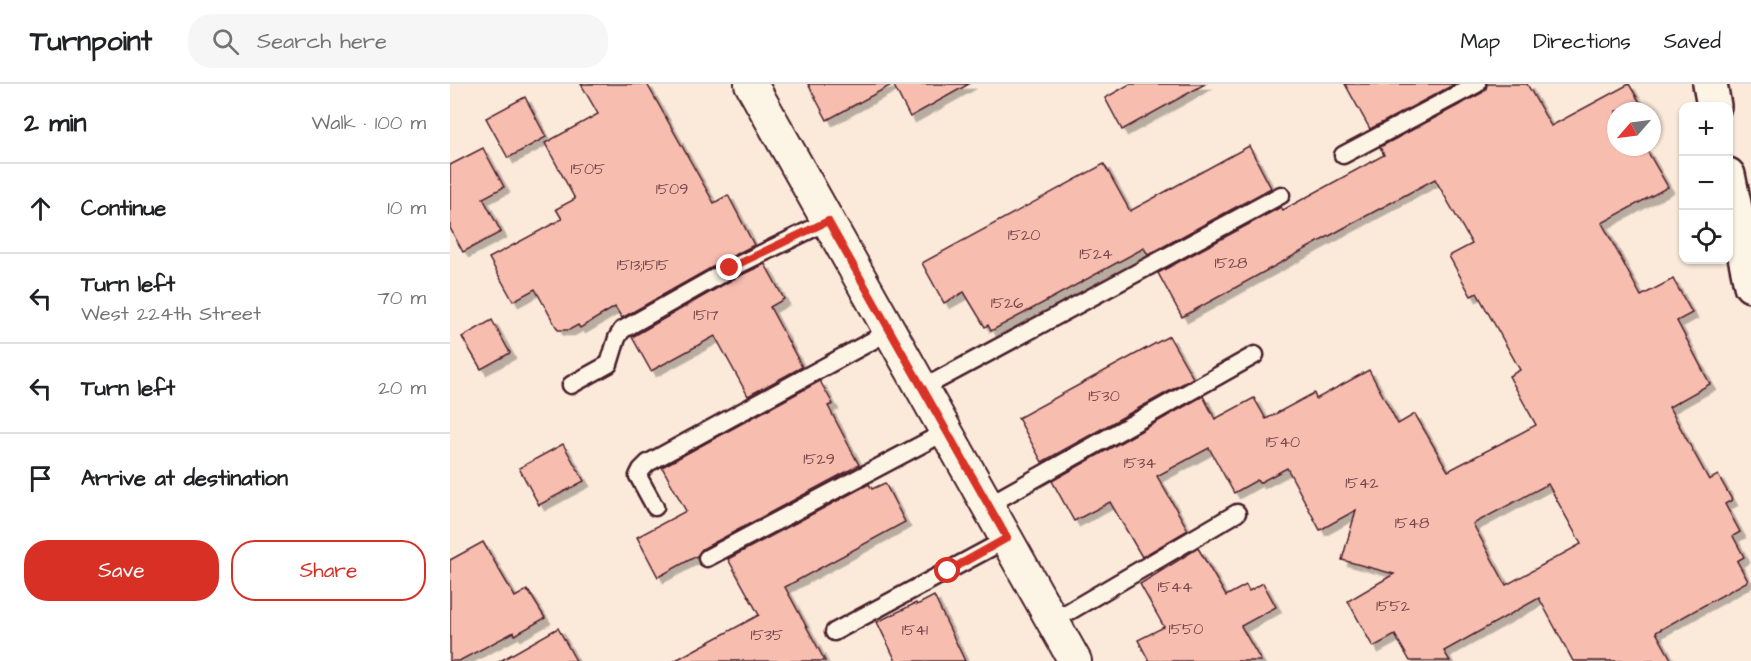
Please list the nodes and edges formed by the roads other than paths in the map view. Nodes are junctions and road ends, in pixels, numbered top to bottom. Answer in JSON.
{"nodes":[{"id":1,"x":752,"y":84,"type":"edge"},
{"id":2,"x":1477,"y":84,"type":"edge"},
{"id":3,"x":1710,"y":84,"type":"edge"},
{"id":4,"x":1713,"y":102,"type":"edge"},
{"id":5,"x":1343,"y":155,"type":"dead end"},
{"id":6,"x":1281,"y":195,"type":"dead end"},
{"id":7,"x":1733,"y":199,"type":"edge"},
{"id":8,"x":828,"y":221,"type":"junction"},
{"id":9,"x":1751,"y":285,"type":"edge"},
{"id":10,"x":890,"y":331,"type":"junction"},
{"id":11,"x":1255,"y":356,"type":"dead end"},
{"id":12,"x":571,"y":385,"type":"dead end"},
{"id":13,"x":922,"y":388,"type":"junction"},
{"id":14,"x":947,"y":431,"type":"junction"},
{"id":15,"x":988,"y":505,"type":"junction"},
{"id":16,"x":655,"y":507,"type":"dead end"},
{"id":17,"x":1237,"y":513,"type":"dead end"},
{"id":18,"x":1007,"y":538,"type":"junction"},
{"id":19,"x":707,"y":558,"type":"dead end"},
{"id":20,"x":1053,"y":621,"type":"junction"},
{"id":21,"x":834,"y":632,"type":"dead end"},
{"id":22,"x":1075,"y":661,"type":"edge"}],
"edges":[{"from":1,"to":8,"type":"street"},
{"from":2,"to":5,"type":"lane"},
{"from":3,"to":4,"type":"street"},
{"from":6,"to":13,"type":"lane"},
{"from":7,"to":9,"type":"street"},
{"from":8,"to":10,"type":"street"},
{"from":8,"to":12,"type":"lane"},
{"from":10,"to":13,"type":"street"},
{"from":10,"to":16,"type":"lane"},
{"from":11,"to":15,"type":"lane"},
{"from":13,"to":14,"type":"street"},
{"from":14,"to":15,"type":"street"},
{"from":14,"to":19,"type":"lane"},
{"from":15,"to":18,"type":"street"},
{"from":17,"to":20,"type":"lane"},
{"from":18,"to":20,"type":"street"},
{"from":18,"to":21,"type":"lane"},
{"from":20,"to":22,"type":"street"}]}
